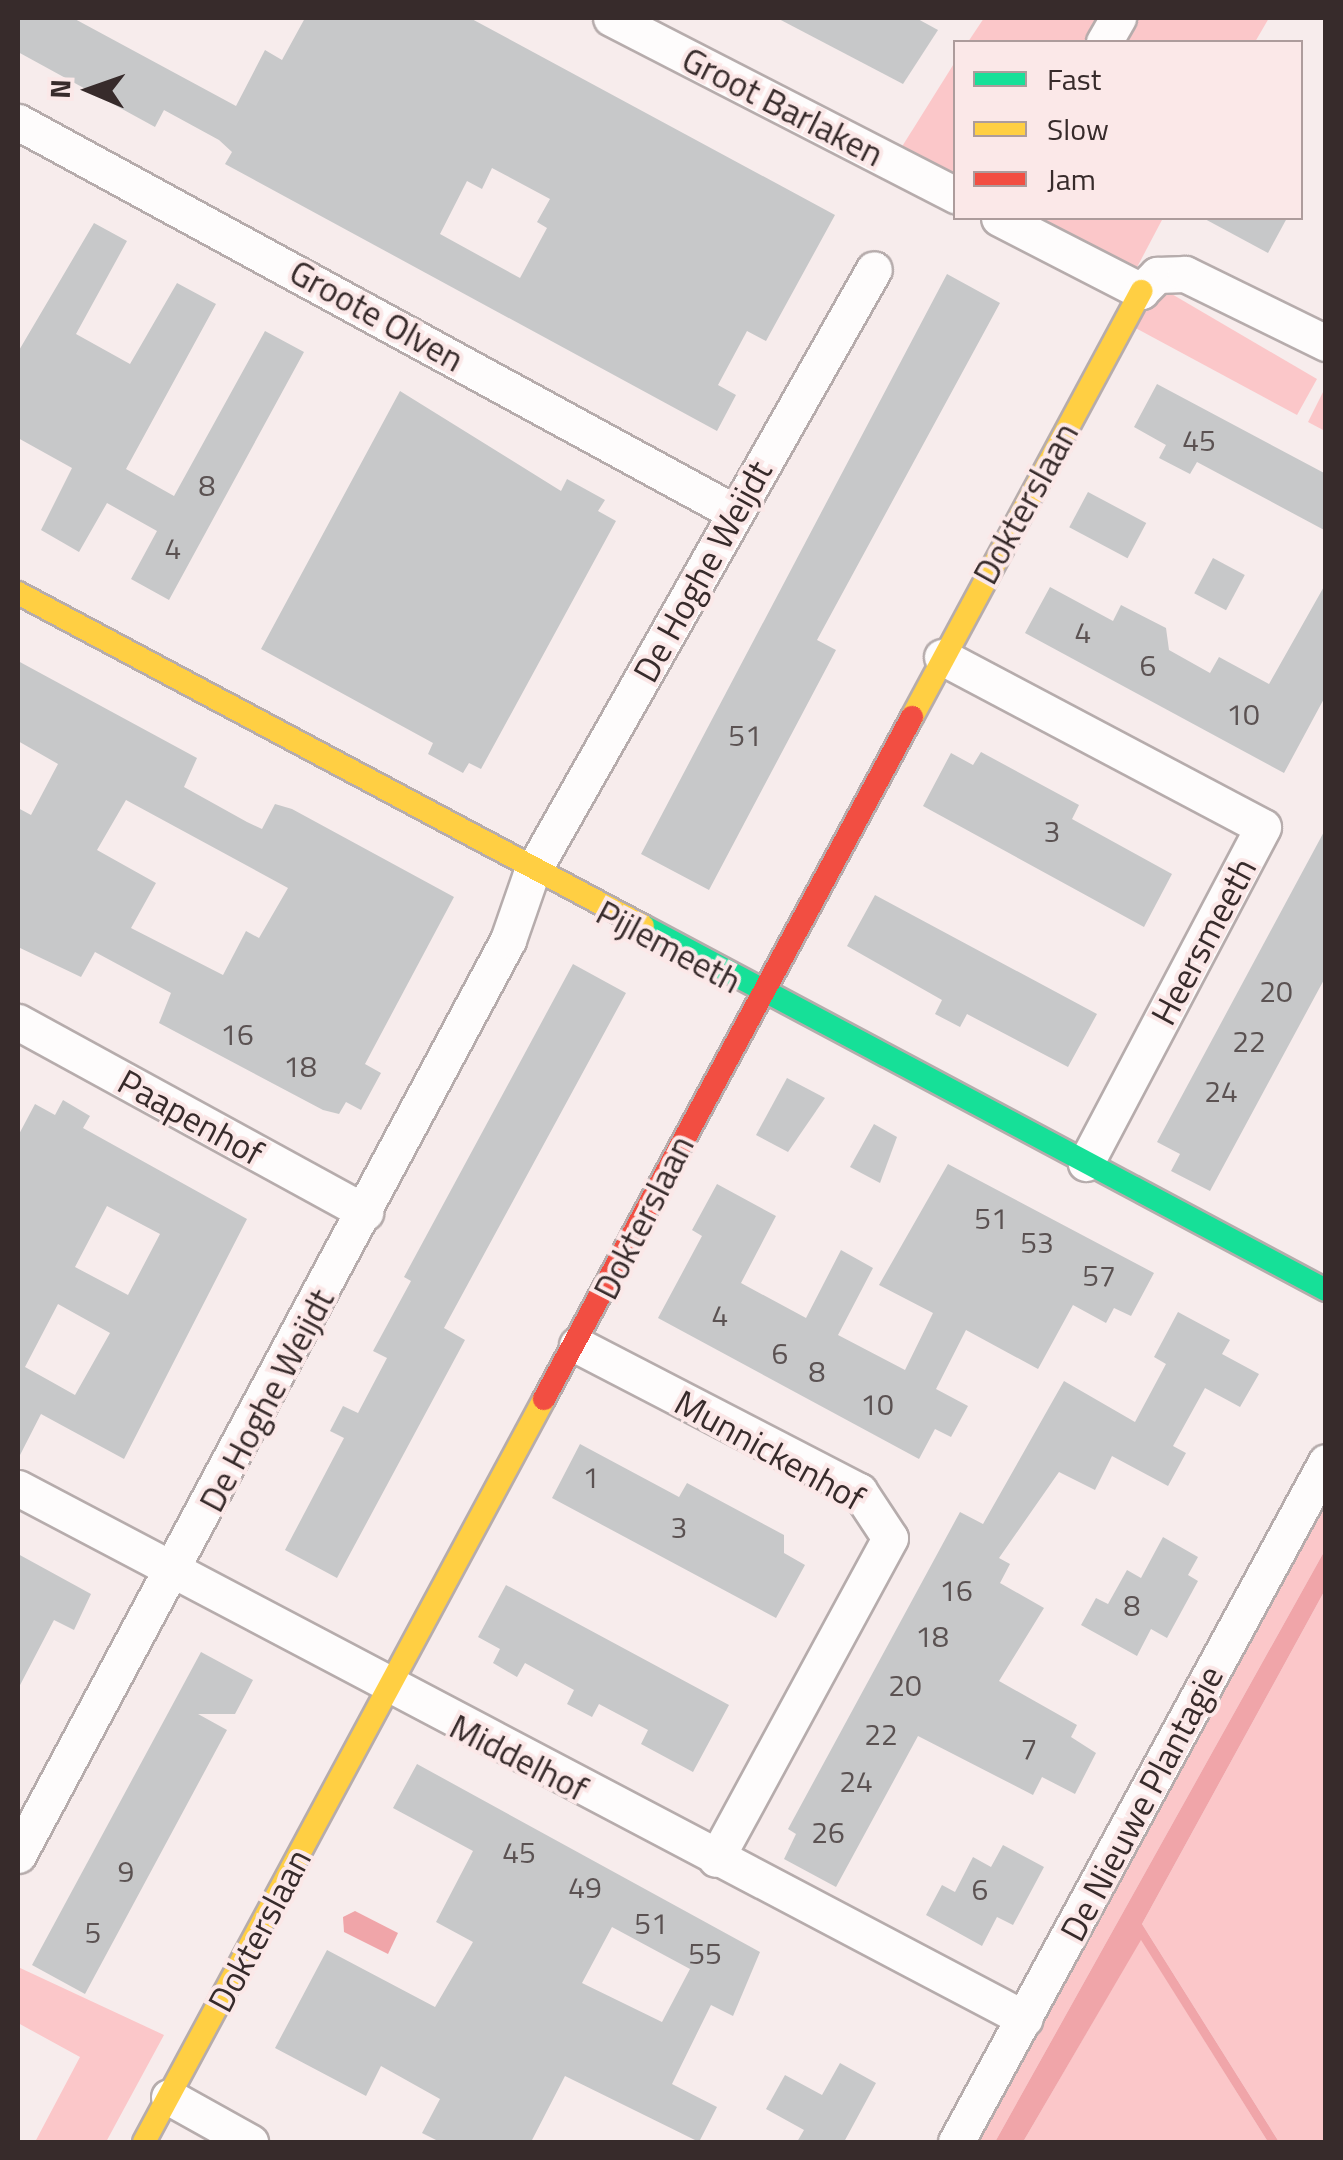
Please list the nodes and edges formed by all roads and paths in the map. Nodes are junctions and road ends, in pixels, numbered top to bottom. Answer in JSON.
{"nodes":[{"id":1,"x":611,"y":18,"type":"edge"},
{"id":2,"x":1118,"y":18,"type":"edge"},
{"id":3,"x":1105,"y":40,"type":"edge"},
{"id":4,"x":18,"y":122,"type":"edge"},
{"id":5,"x":953,"y":193,"type":"edge"},
{"id":6,"x":1007,"y":220,"type":"edge"},
{"id":7,"x":874,"y":269,"type":"dead end"},
{"id":8,"x":1141,"y":291,"type":"junction"},
{"id":9,"x":1326,"y":342,"type":"edge"},
{"id":10,"x":734,"y":512,"type":"junction"},
{"id":11,"x":18,"y":593,"type":"edge"},
{"id":12,"x":942,"y":657,"type":"junction"},
{"id":13,"x":531,"y":874,"type":"junction"},
{"id":14,"x":759,"y":993,"type":"junction"},
{"id":15,"x":18,"y":1022,"type":"edge"},
{"id":16,"x":1086,"y":1164,"type":"junction"},
{"id":17,"x":364,"y":1212,"type":"junction"},
{"id":18,"x":1326,"y":1290,"type":"edge"},
{"id":19,"x":577,"y":1345,"type":"junction"},
{"id":20,"x":1326,"y":1462,"type":"edge"},
{"id":21,"x":18,"y":1488,"type":"edge"},
{"id":22,"x":176,"y":1571,"type":"junction"},
{"id":23,"x":388,"y":1689,"type":"junction"},
{"id":24,"x":18,"y":1855,"type":"edge"},
{"id":25,"x":716,"y":1858,"type":"junction"},
{"id":26,"x":1024,"y":2019,"type":"junction"},
{"id":27,"x":169,"y":2097,"type":"junction"},
{"id":28,"x":144,"y":2142,"type":"edge"},
{"id":29,"x":250,"y":2142,"type":"edge"},
{"id":30,"x":956,"y":2142,"type":"edge"}],
"edges":[{"from":1,"to":5,"type":"street","name":"Groot Barlaken"},
{"from":2,"to":3,"type":"street"},
{"from":4,"to":10,"type":"street","name":"Groote Olven"},
{"from":6,"to":8,"type":"street"},
{"from":7,"to":10,"type":"street","name":"De Hoghe Weijdt"},
{"from":8,"to":9,"type":"street"},
{"from":8,"to":12,"type":"street","name":"Dokterslaan"},
{"from":10,"to":13,"type":"street","name":"De Hoghe Weijdt"},
{"from":11,"to":13,"type":"street","name":"Pijlemeeth"},
{"from":12,"to":14,"type":"street","name":"Dokterslaan"},
{"from":12,"to":16,"type":"street","name":"Heersmeeth"},
{"from":13,"to":14,"type":"street","name":"Pijlemeeth"},
{"from":13,"to":17,"type":"street","name":"De Hoghe Weijdt"},
{"from":14,"to":16,"type":"street","name":"Pijlemeeth"},
{"from":14,"to":19,"type":"street","name":"Dokterslaan"},
{"from":15,"to":17,"type":"street","name":"Paapenhof"},
{"from":16,"to":18,"type":"street","name":"Pijlemeeth"},
{"from":17,"to":22,"type":"street","name":"De Hoghe Weijdt"},
{"from":19,"to":23,"type":"street","name":"Dokterslaan"},
{"from":19,"to":25,"type":"street","name":"Munnickenhof"},
{"from":20,"to":26,"type":"street","name":"De Nieuwe Plantagie"},
{"from":21,"to":22,"type":"street","name":"Middelhof"},
{"from":22,"to":23,"type":"street","name":"Middelhof"},
{"from":22,"to":24,"type":"street","name":"De Hoghe Weijdt"},
{"from":23,"to":25,"type":"street","name":"Middelhof"},
{"from":23,"to":27,"type":"street","name":"Dokterslaan"},
{"from":25,"to":26,"type":"street","name":"Middelhof"},
{"from":26,"to":30,"type":"street","name":"De Nieuwe Plantagie"},
{"from":27,"to":28,"type":"street","name":"Dokterslaan"},
{"from":27,"to":29,"type":"street"}]}
